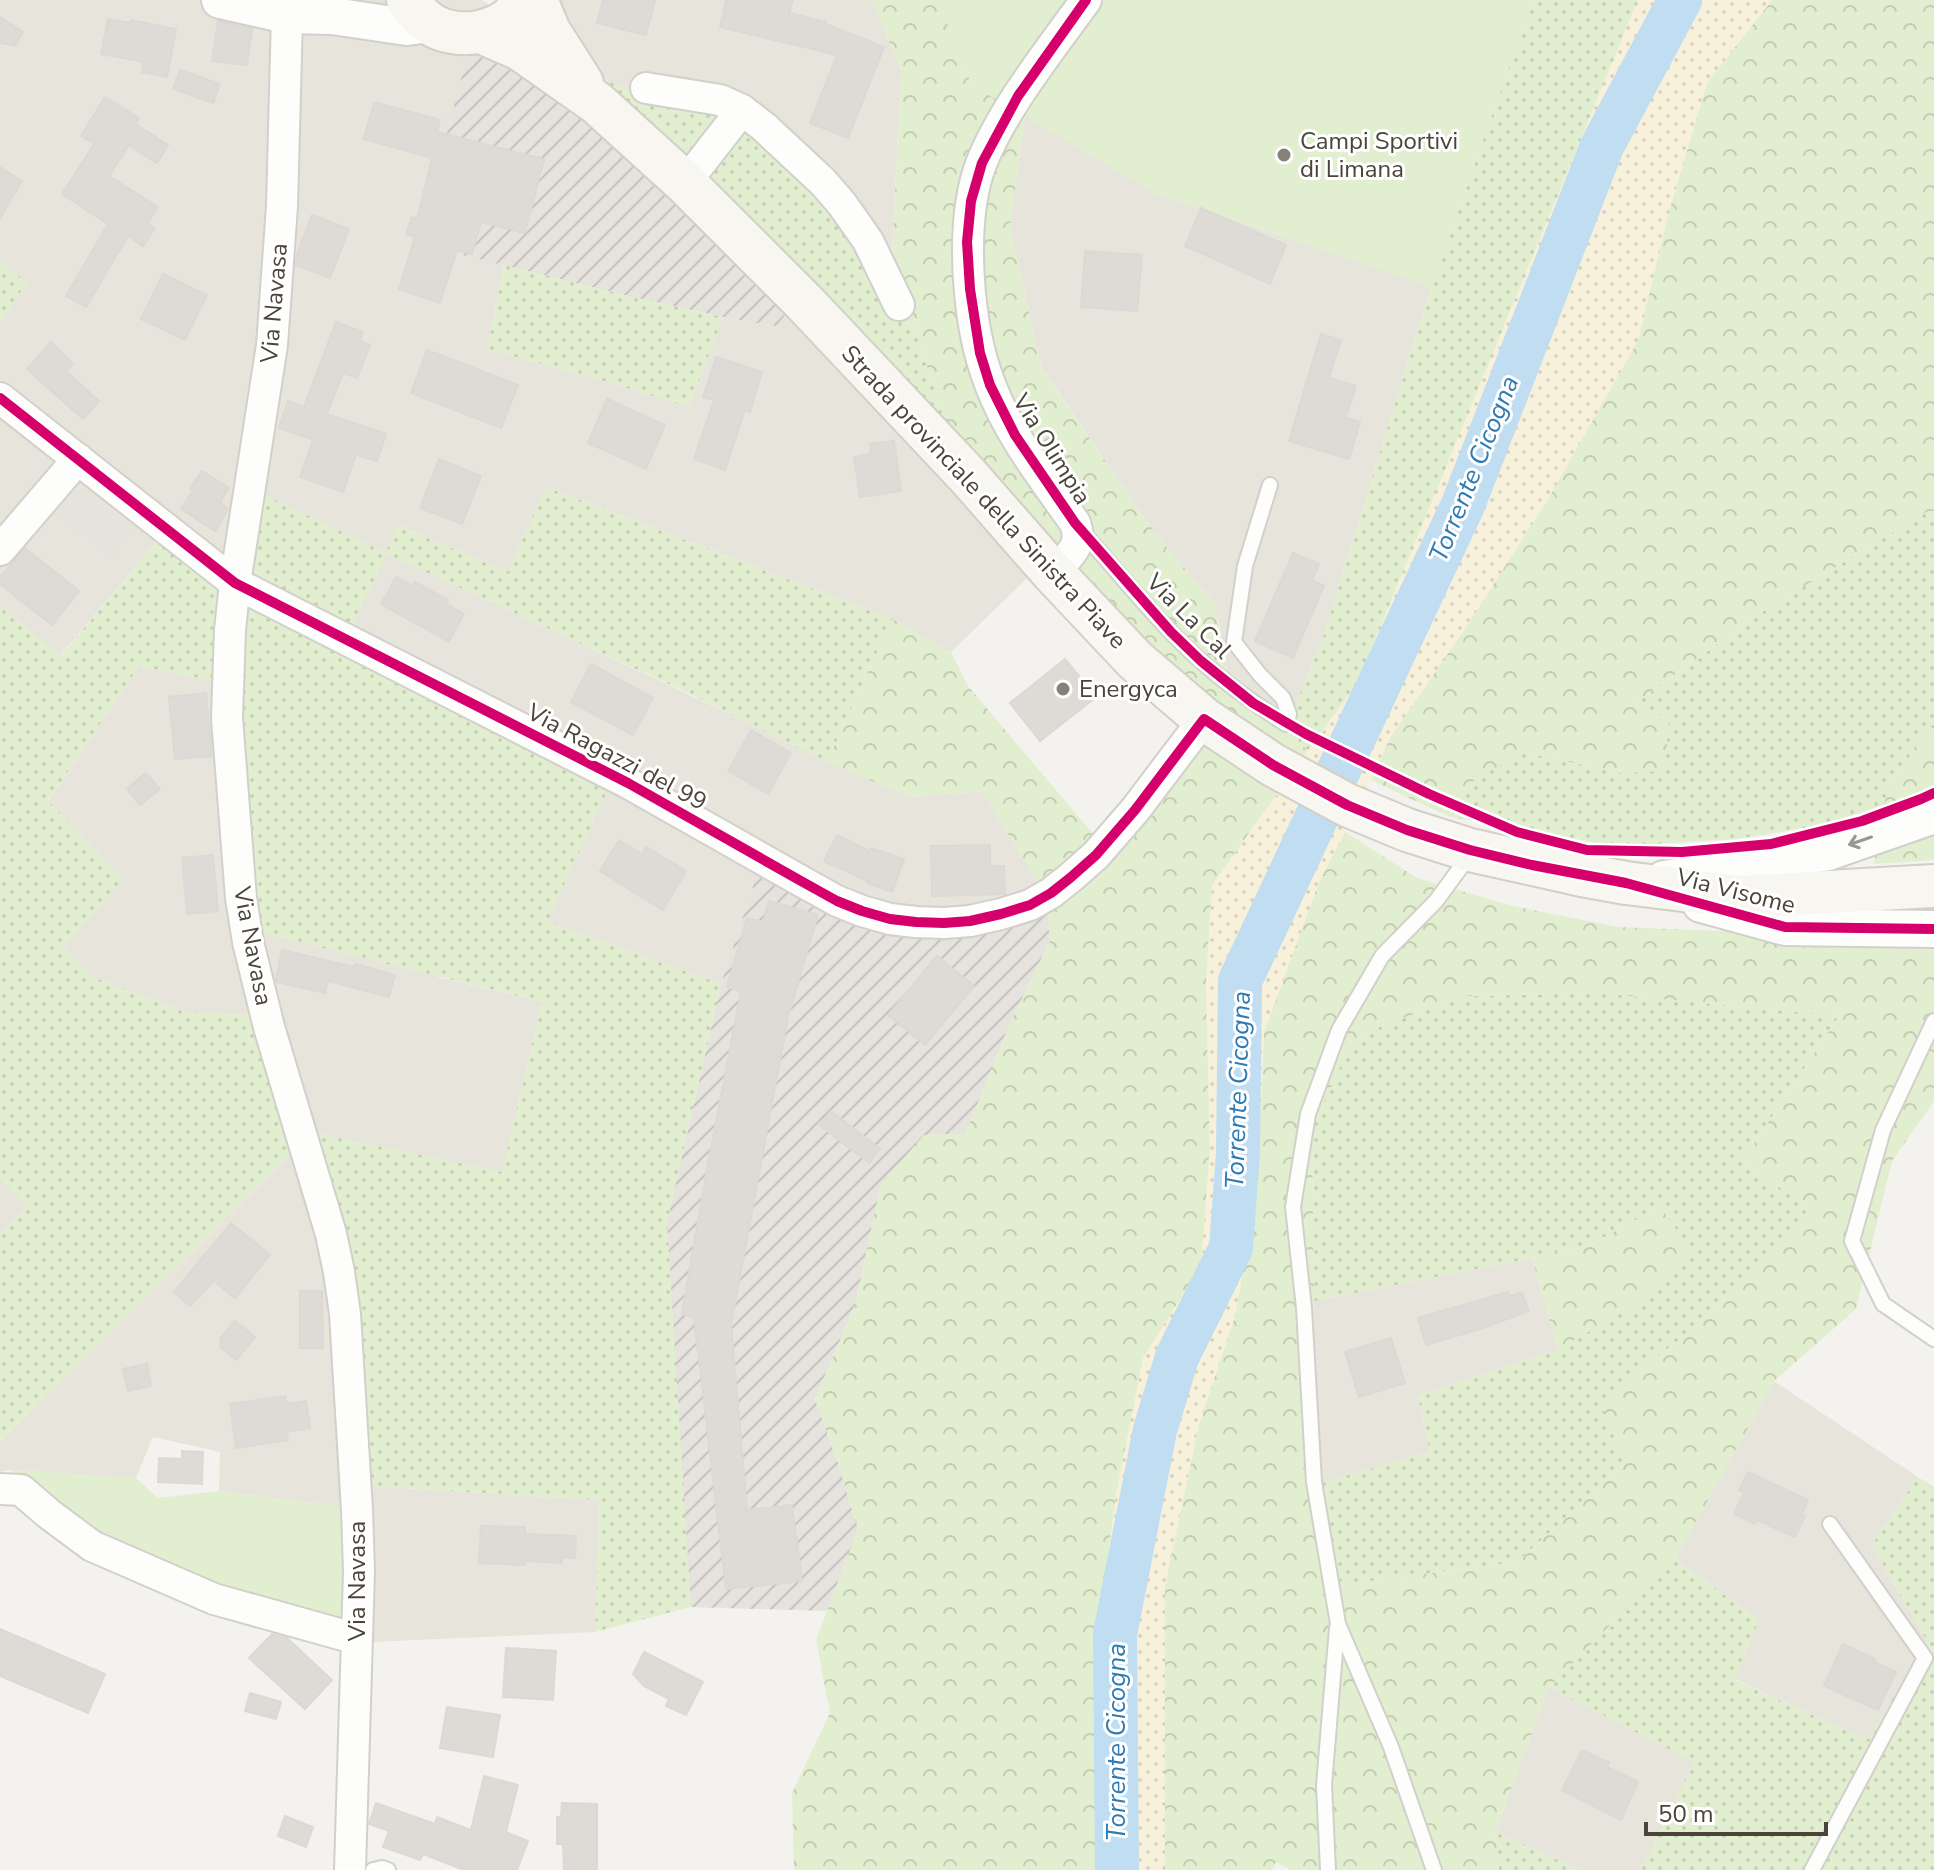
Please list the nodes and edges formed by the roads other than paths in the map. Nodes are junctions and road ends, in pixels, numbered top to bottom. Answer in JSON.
{"nodes":[{"id":1,"x":220,"y":0,"type":"edge"},
{"id":2,"x":377,"y":0,"type":"edge"},
{"id":3,"x":524,"y":0,"type":"edge"},
{"id":4,"x":536,"y":0,"type":"edge"},
{"id":5,"x":1086,"y":0,"type":"edge"},
{"id":6,"x":419,"y":12,"type":"edge"},
{"id":7,"x":287,"y":15,"type":"junction"},
{"id":8,"x":332,"y":16,"type":"junction"},
{"id":9,"x":481,"y":32,"type":"junction"},
{"id":10,"x":646,"y":88,"type":"dead end"},
{"id":11,"x":597,"y":103,"type":"junction"},
{"id":12,"x":742,"y":110,"type":"junction"},
{"id":13,"x":685,"y":183,"type":"junction"},
{"id":14,"x":899,"y":305,"type":"dead end"},
{"id":15,"x":0,"y":398,"type":"edge"},
{"id":16,"x":78,"y":459,"type":"junction"},
{"id":17,"x":1270,"y":485,"type":"dead end"},
{"id":18,"x":1075,"y":523,"type":"junction"},
{"id":19,"x":0,"y":550,"type":"edge"},
{"id":20,"x":1053,"y":573,"type":"junction"},
{"id":21,"x":235,"y":583,"type":"junction"},
{"id":22,"x":1204,"y":719,"type":"junction"},
{"id":23,"x":1934,"y":815,"type":"edge"},
{"id":24,"x":1470,"y":850,"type":"junction"},
{"id":25,"x":1626,"y":883,"type":"junction"},
{"id":26,"x":1934,"y":886,"type":"edge"},
{"id":27,"x":1934,"y":929,"type":"edge"},
{"id":28,"x":1934,"y":1021,"type":"edge"},
{"id":29,"x":1934,"y":1339,"type":"edge"},
{"id":30,"x":0,"y":1464,"type":"edge"},
{"id":31,"x":11,"y":1489,"type":"edge"},
{"id":32,"x":1830,"y":1524,"type":"dead end"},
{"id":33,"x":1338,"y":1624,"type":"junction"},
{"id":34,"x":357,"y":1639,"type":"junction"},
{"id":35,"x":350,"y":1870,"type":"edge"},
{"id":36,"x":373,"y":1870,"type":"edge"},
{"id":37,"x":388,"y":1870,"type":"edge"},
{"id":38,"x":1328,"y":1870,"type":"edge"},
{"id":39,"x":1434,"y":1870,"type":"edge"},
{"id":40,"x":1812,"y":1870,"type":"edge"}],
"edges":[{"from":1,"to":7,"type":"street"},
{"from":2,"to":8,"type":"street"},
{"from":3,"to":9,"type":"main road"},
{"from":4,"to":11,"type":"main road"},
{"from":5,"to":18,"type":"street","name":"Via Olimpia"},
{"from":6,"to":8,"type":"street"},
{"from":6,"to":9,"type":"main road"},
{"from":7,"to":8,"type":"street"},
{"from":7,"to":21,"type":"street","name":"Via Navasa"},
{"from":9,"to":11,"type":"main road"},
{"from":10,"to":12,"type":"street"},
{"from":11,"to":13,"type":"main road","name":"Strada provinciale della Sinistra Piave"},
{"from":12,"to":13,"type":"street"},
{"from":12,"to":14,"type":"street"},
{"from":13,"to":20,"type":"main road","name":"Strada provinciale della Sinistra Piave"},
{"from":15,"to":16,"type":"street","name":"Via Ragazzi del 99"},
{"from":16,"to":19,"type":"street"},
{"from":16,"to":21,"type":"street","name":"Via Ragazzi del 99"},
{"from":17,"to":18,"type":"lane","name":"Via La Cal"},
{"from":18,"to":20,"type":"street","name":"Via Olimpia"},
{"from":20,"to":22,"type":"main road","name":"Strada provinciale della Sinistra Piave"},
{"from":21,"to":22,"type":"street","name":"Via Ragazzi del 99"},
{"from":21,"to":34,"type":"street","name":"Via Navasa"},
{"from":22,"to":24,"type":"main road","name":"Strada provinciale della Sinistra Piave"},
{"from":23,"to":25,"type":"street","name":"Via Visome","one_way":true},
{"from":24,"to":25,"type":"main road","name":"Strada provinciale della Sinistra Piave"},
{"from":24,"to":33,"type":"lane"},
{"from":25,"to":26,"type":"main road","name":"Strada provinciale della Sinistra Piave"},
{"from":25,"to":27,"type":"street","name":"Via Visome"},
{"from":28,"to":29,"type":"lane"},
{"from":30,"to":31,"type":"street"},
{"from":31,"to":34,"type":"street"},
{"from":32,"to":40,"type":"lane"},
{"from":33,"to":38,"type":"lane"},
{"from":33,"to":39,"type":"lane"},
{"from":34,"to":35,"type":"street","name":"Via Navasa"},
{"from":36,"to":37,"type":"lane"}]}
